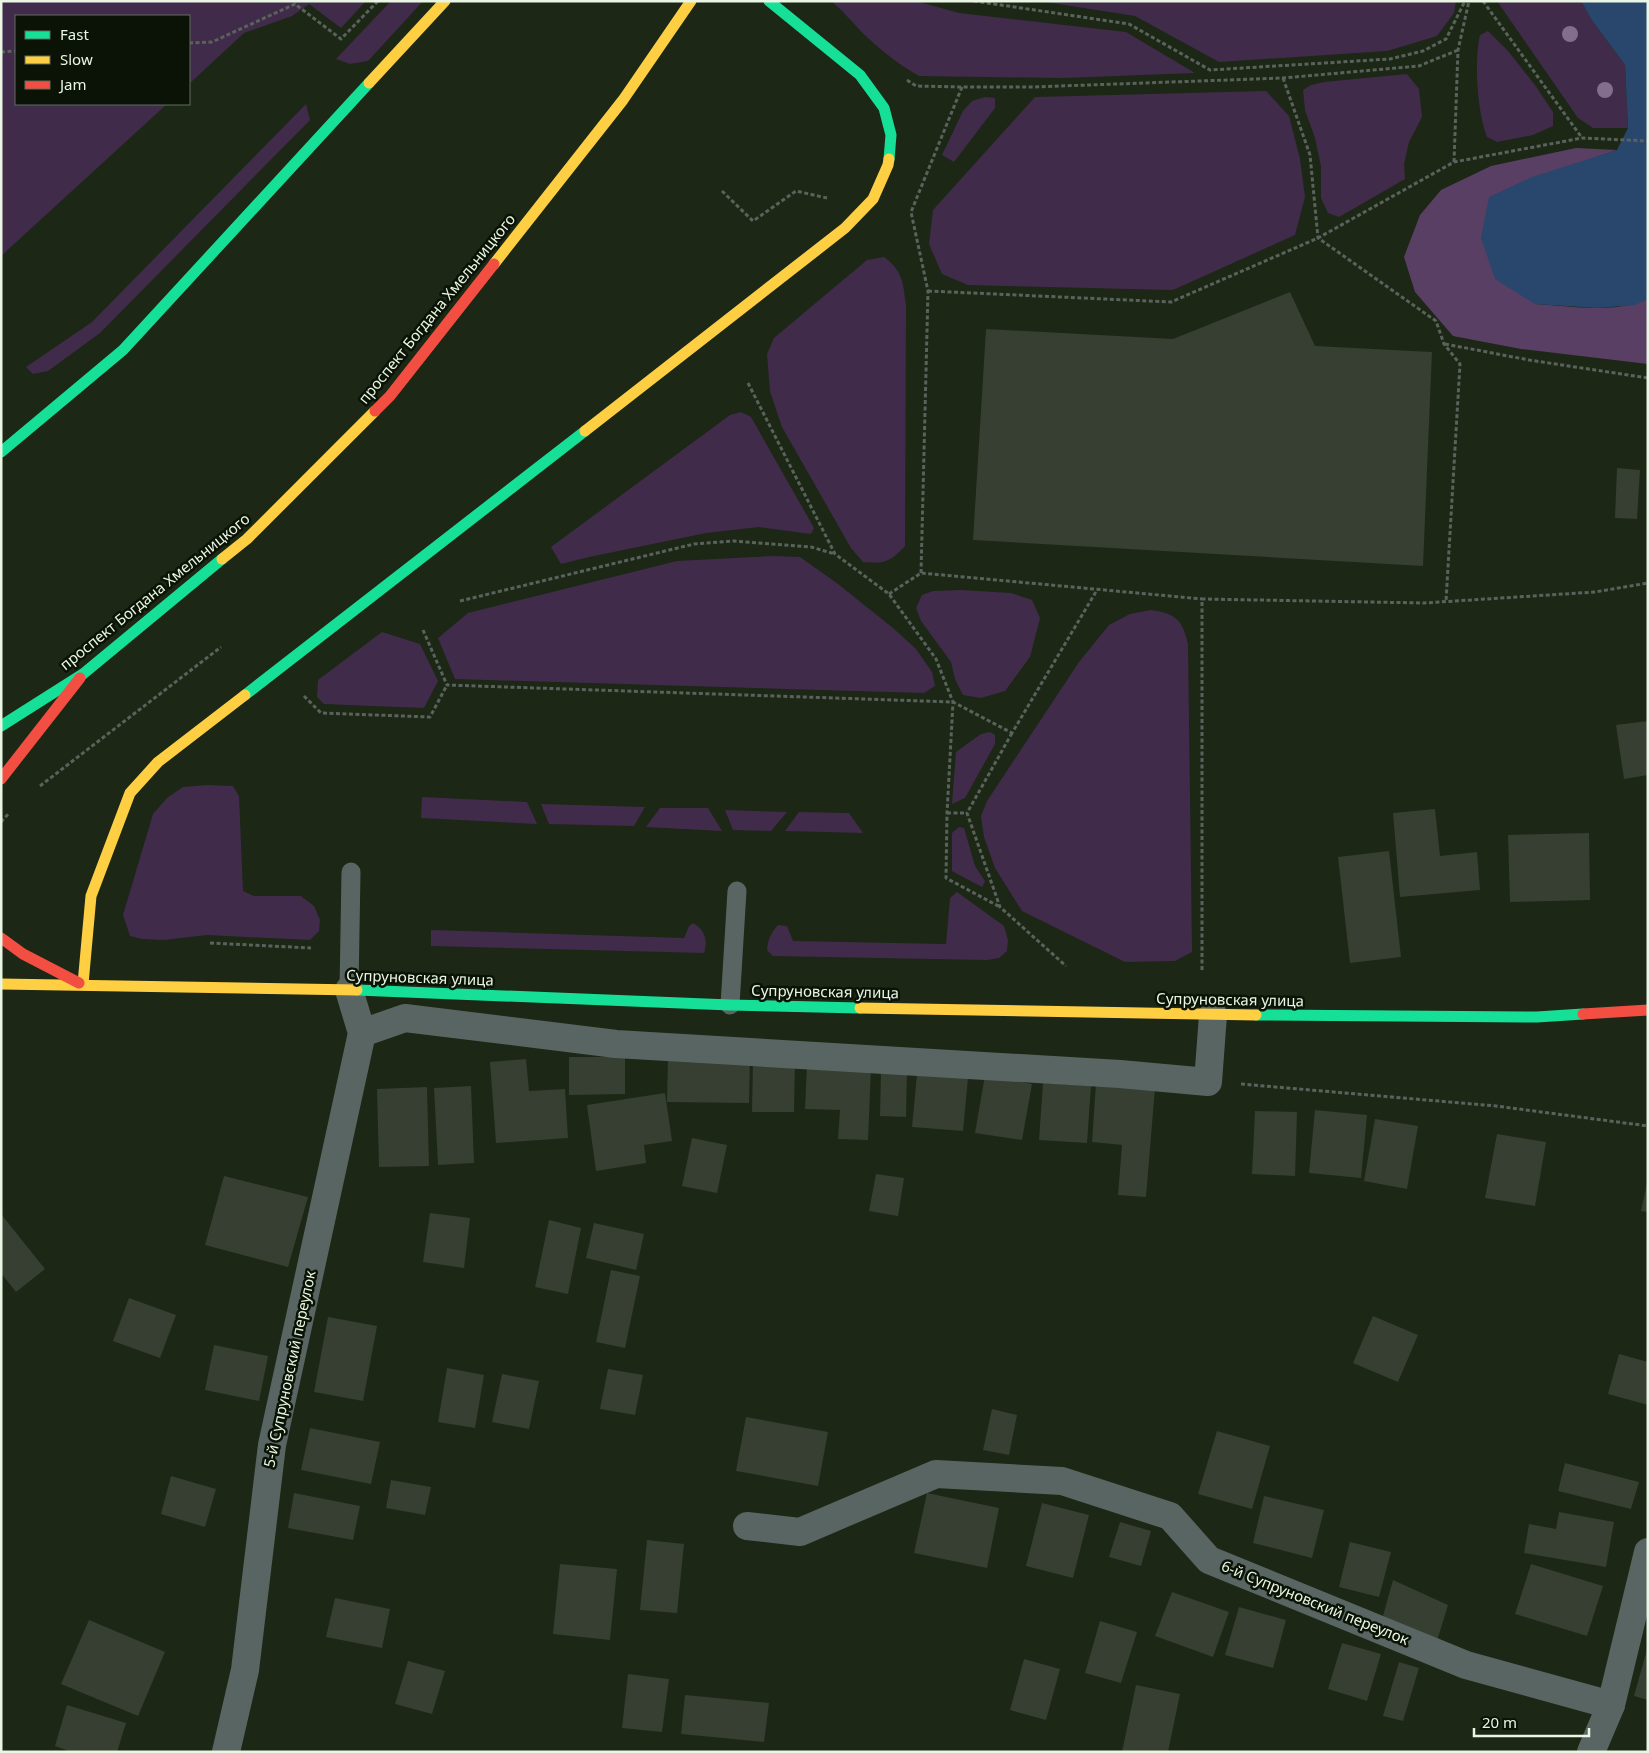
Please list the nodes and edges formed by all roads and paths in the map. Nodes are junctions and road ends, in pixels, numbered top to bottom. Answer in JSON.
{"nodes":[{"id":1,"x":378,"y":1,"type":"edge"},
{"id":2,"x":445,"y":1,"type":"edge"},
{"id":3,"x":691,"y":1,"type":"edge"},
{"id":4,"x":769,"y":1,"type":"edge"},
{"id":5,"x":974,"y":1,"type":"edge"},
{"id":6,"x":1465,"y":1,"type":"edge"},
{"id":7,"x":1469,"y":1,"type":"edge"},
{"id":8,"x":1483,"y":1,"type":"edge"},
{"id":9,"x":190,"y":43,"type":"edge"},
{"id":10,"x":1458,"y":50,"type":"junction"},
{"id":11,"x":1,"y":52,"type":"edge"},
{"id":12,"x":15,"y":52,"type":"edge"},
{"id":13,"x":901,"y":75,"type":"dead end"},
{"id":14,"x":1283,"y":78,"type":"junction"},
{"id":15,"x":962,"y":87,"type":"junction"},
{"id":16,"x":1582,"y":138,"type":"junction"},
{"id":17,"x":1648,"y":141,"type":"edge"},
{"id":18,"x":1454,"y":162,"type":"junction"},
{"id":19,"x":722,"y":191,"type":"dead end"},
{"id":20,"x":831,"y":198,"type":"dead end"},
{"id":21,"x":1318,"y":238,"type":"junction"},
{"id":22,"x":928,"y":291,"type":"junction"},
{"id":23,"x":1444,"y":344,"type":"junction"},
{"id":24,"x":1648,"y":378,"type":"edge"},
{"id":25,"x":748,"y":384,"type":"dead end"},
{"id":26,"x":1,"y":452,"type":"edge"},
{"id":27,"x":835,"y":554,"type":"junction"},
{"id":28,"x":921,"y":573,"type":"junction"},
{"id":29,"x":1648,"y":582,"type":"edge"},
{"id":30,"x":1097,"y":590,"type":"junction"},
{"id":31,"x":889,"y":594,"type":"junction"},
{"id":32,"x":1202,"y":599,"type":"junction"},
{"id":33,"x":460,"y":601,"type":"dead end"},
{"id":34,"x":1446,"y":601,"type":"junction"},
{"id":35,"x":423,"y":630,"type":"dead end"},
{"id":36,"x":221,"y":647,"type":"dead end"},
{"id":37,"x":83,"y":674,"type":"junction"},
{"id":38,"x":447,"y":685,"type":"junction"},
{"id":39,"x":304,"y":696,"type":"dead end"},
{"id":40,"x":953,"y":702,"type":"junction"},
{"id":41,"x":1,"y":726,"type":"edge"},
{"id":42,"x":1012,"y":733,"type":"junction"},
{"id":43,"x":1,"y":779,"type":"edge"},
{"id":44,"x":39,"y":787,"type":"dead end"},
{"id":45,"x":11,"y":811,"type":"dead end"},
{"id":46,"x":947,"y":814,"type":"junction"},
{"id":47,"x":967,"y":814,"type":"junction"},
{"id":48,"x":1,"y":822,"type":"edge"},
{"id":49,"x":351,"y":872,"type":"dead end"},
{"id":50,"x":737,"y":891,"type":"dead end"},
{"id":51,"x":1000,"y":907,"type":"junction"},
{"id":52,"x":1,"y":938,"type":"edge"},
{"id":53,"x":210,"y":943,"type":"dead end"},
{"id":54,"x":311,"y":948,"type":"dead end"},
{"id":55,"x":1066,"y":966,"type":"dead end"},
{"id":56,"x":1202,"y":970,"type":"dead end"},
{"id":57,"x":1,"y":984,"type":"edge"},
{"id":58,"x":83,"y":984,"type":"junction"},
{"id":59,"x":349,"y":990,"type":"junction"},
{"id":60,"x":730,"y":1006,"type":"junction"},
{"id":61,"x":1648,"y":1010,"type":"edge"},
{"id":62,"x":1212,"y":1016,"type":"junction"},
{"id":63,"x":362,"y":1033,"type":"junction"},
{"id":64,"x":1208,"y":1082,"type":"junction"},
{"id":65,"x":1648,"y":1126,"type":"edge"},
{"id":66,"x":747,"y":1526,"type":"dead end"},
{"id":67,"x":1648,"y":1552,"type":"edge"},
{"id":68,"x":1611,"y":1705,"type":"junction"},
{"id":69,"x":226,"y":1752,"type":"edge"},
{"id":70,"x":1591,"y":1752,"type":"edge"}],
"edges":[{"from":1,"to":9,"type":"path"},
{"from":2,"to":26,"type":"street"},
{"from":3,"to":37,"type":"street","name":"проспект Богдана Хмельницкого"},
{"from":4,"to":58,"type":"street"},
{"from":5,"to":6,"type":"path"},
{"from":7,"to":10,"type":"path"},
{"from":8,"to":16,"type":"path"},
{"from":10,"to":14,"type":"path"},
{"from":10,"to":18,"type":"path"},
{"from":11,"to":12,"type":"path"},
{"from":13,"to":15,"type":"path"},
{"from":14,"to":15,"type":"path"},
{"from":14,"to":21,"type":"path"},
{"from":15,"to":22,"type":"path"},
{"from":16,"to":17,"type":"path"},
{"from":16,"to":18,"type":"path"},
{"from":18,"to":21,"type":"path"},
{"from":19,"to":20,"type":"path"},
{"from":21,"to":22,"type":"path"},
{"from":21,"to":23,"type":"path"},
{"from":22,"to":28,"type":"path"},
{"from":23,"to":24,"type":"path"},
{"from":23,"to":34,"type":"path"},
{"from":25,"to":27,"type":"path"},
{"from":27,"to":31,"type":"path"},
{"from":27,"to":33,"type":"path"},
{"from":28,"to":30,"type":"path"},
{"from":28,"to":31,"type":"path"},
{"from":29,"to":34,"type":"path"},
{"from":30,"to":32,"type":"path"},
{"from":30,"to":42,"type":"path"},
{"from":31,"to":40,"type":"path"},
{"from":32,"to":34,"type":"path"},
{"from":32,"to":56,"type":"path"},
{"from":35,"to":38,"type":"path"},
{"from":36,"to":44,"type":"path"},
{"from":37,"to":41,"type":"street","name":"проспект Богдана Хмельницкого"},
{"from":37,"to":43,"type":"street"},
{"from":38,"to":39,"type":"path"},
{"from":38,"to":40,"type":"path"},
{"from":40,"to":42,"type":"path"},
{"from":40,"to":46,"type":"path"},
{"from":42,"to":47,"type":"path"},
{"from":45,"to":48,"type":"path"},
{"from":46,"to":47,"type":"path"},
{"from":46,"to":51,"type":"path"},
{"from":47,"to":51,"type":"path"},
{"from":49,"to":59,"type":"lane"},
{"from":50,"to":60,"type":"lane"},
{"from":51,"to":55,"type":"path"},
{"from":52,"to":58,"type":"street"},
{"from":53,"to":54,"type":"path"},
{"from":57,"to":58,"type":"street","name":"Супруновская улица"},
{"from":58,"to":59,"type":"street","name":"Супруновская улица"},
{"from":59,"to":60,"type":"street","name":"Супруновская улица"},
{"from":59,"to":63,"type":"street","name":"5-й Супруновский переулок"},
{"from":60,"to":62,"type":"street","name":"Супруновская улица"},
{"from":61,"to":62,"type":"street","name":"Супруновская улица"},
{"from":62,"to":64,"type":"street"},
{"from":63,"to":64,"type":"street"},
{"from":63,"to":69,"type":"street","name":"5-й Супруновский переулок"},
{"from":64,"to":65,"type":"path"},
{"from":66,"to":68,"type":"street","name":"6-й Супруновский переулок"},
{"from":67,"to":68,"type":"street"},
{"from":68,"to":70,"type":"street"}]}
